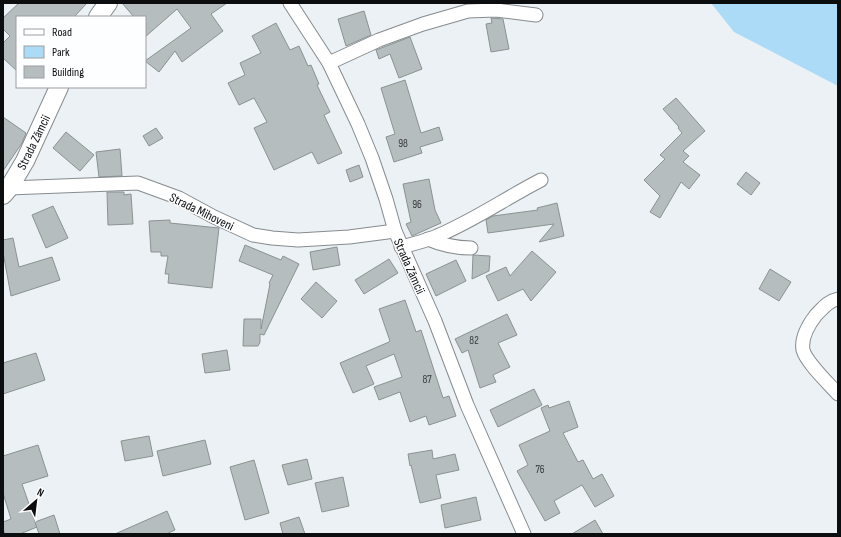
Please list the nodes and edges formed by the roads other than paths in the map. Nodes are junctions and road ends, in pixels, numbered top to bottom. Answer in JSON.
{"nodes":[{"id":1,"x":108,"y":3,"type":"edge"},
{"id":2,"x":290,"y":3,"type":"edge"},
{"id":3,"x":536,"y":14,"type":"dead end"},
{"id":4,"x":99,"y":16,"type":"edge"},
{"id":5,"x":329,"y":63,"type":"junction"},
{"id":6,"x":59,"y":88,"type":"edge"},
{"id":7,"x":541,"y":180,"type":"dead end"},
{"id":8,"x":6,"y":191,"type":"edge"},
{"id":9,"x":395,"y":231,"type":"junction"},
{"id":10,"x":428,"y":239,"type":"junction"},
{"id":11,"x":401,"y":247,"type":"junction"},
{"id":12,"x":471,"y":248,"type":"dead end"},
{"id":13,"x":838,"y":299,"type":"edge"},
{"id":14,"x":838,"y":394,"type":"edge"},
{"id":15,"x":524,"y":534,"type":"edge"}],
"edges":[{"from":1,"to":4,"type":"main road"},
{"from":2,"to":5,"type":"street","name":"Strada Zămcii"},
{"from":3,"to":5,"type":"street"},
{"from":5,"to":9,"type":"street","name":"Strada Zămcii"},
{"from":6,"to":8,"type":"main road","name":"Strada Zămcii"},
{"from":7,"to":10,"type":"street"},
{"from":8,"to":9,"type":"street","name":"Strada Mihoveni"},
{"from":9,"to":11,"type":"street","name":"Strada Zămcii"},
{"from":10,"to":11,"type":"street"},
{"from":10,"to":12,"type":"street"},
{"from":11,"to":15,"type":"street","name":"Strada Zămcii"},
{"from":13,"to":14,"type":"street"}]}
